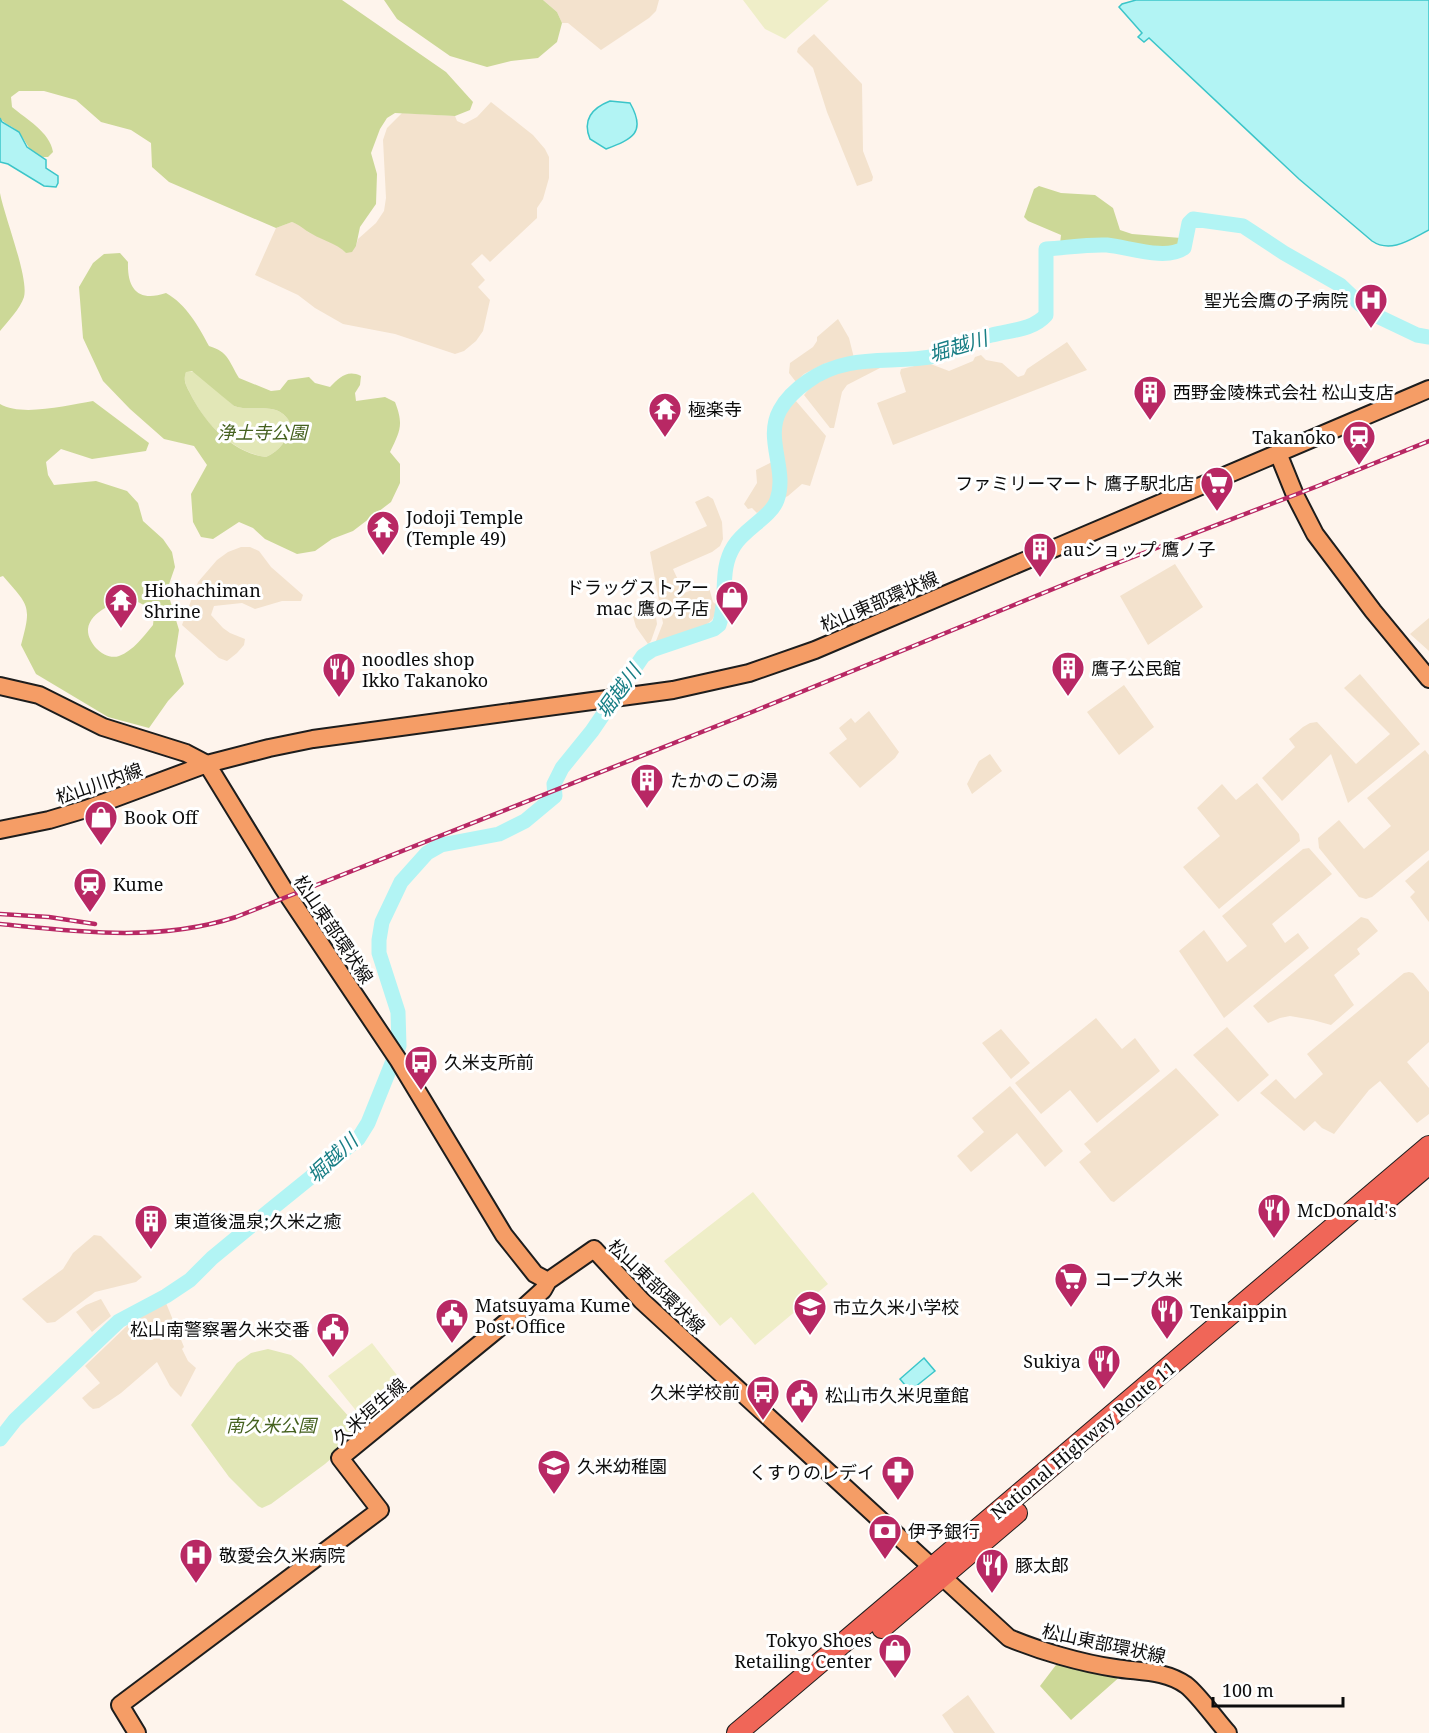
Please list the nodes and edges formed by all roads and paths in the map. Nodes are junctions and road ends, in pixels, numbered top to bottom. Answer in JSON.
{"nodes":[{"id":1,"x":1429,"y":389,"type":"edge"},
{"id":2,"x":1278,"y":453,"type":"junction"},
{"id":3,"x":1429,"y":679,"type":"edge"},
{"id":4,"x":0,"y":686,"type":"edge"},
{"id":5,"x":207,"y":764,"type":"junction"},
{"id":6,"x":0,"y":830,"type":"edge"},
{"id":7,"x":1429,"y":1146,"type":"edge"},
{"id":8,"x":1429,"y":1164,"type":"edge"},
{"id":9,"x":548,"y":1281,"type":"junction"},
{"id":10,"x":937,"y":1572,"type":"junction"},
{"id":11,"x":137,"y":1733,"type":"edge"},
{"id":12,"x":737,"y":1733,"type":"edge"},
{"id":13,"x":755,"y":1733,"type":"edge"},
{"id":14,"x":1228,"y":1733,"type":"edge"}],
"edges":[{"from":1,"to":2,"type":"main road"},
{"from":2,"to":3,"type":"main road"},
{"from":2,"to":5,"type":"main road","name":"松山東部環状線"},
{"from":4,"to":5,"type":"main road"},
{"from":5,"to":6,"type":"main road","name":"松山川内線"},
{"from":5,"to":9,"type":"main road","name":"松山東部環状線"},
{"from":7,"to":10,"type":"highway","name":"National Highway Route 11"},
{"from":8,"to":10,"type":"highway","name":"National Highway Route 11"},
{"from":9,"to":10,"type":"main road","name":"松山東部環状線"},
{"from":9,"to":11,"type":"main road","name":"久米垣生線"},
{"from":10,"to":12,"type":"highway","name":"National Highway Route 11"},
{"from":10,"to":13,"type":"highway","name":"National Highway Route 11"},
{"from":10,"to":14,"type":"main road","name":"松山東部環状線"}]}
